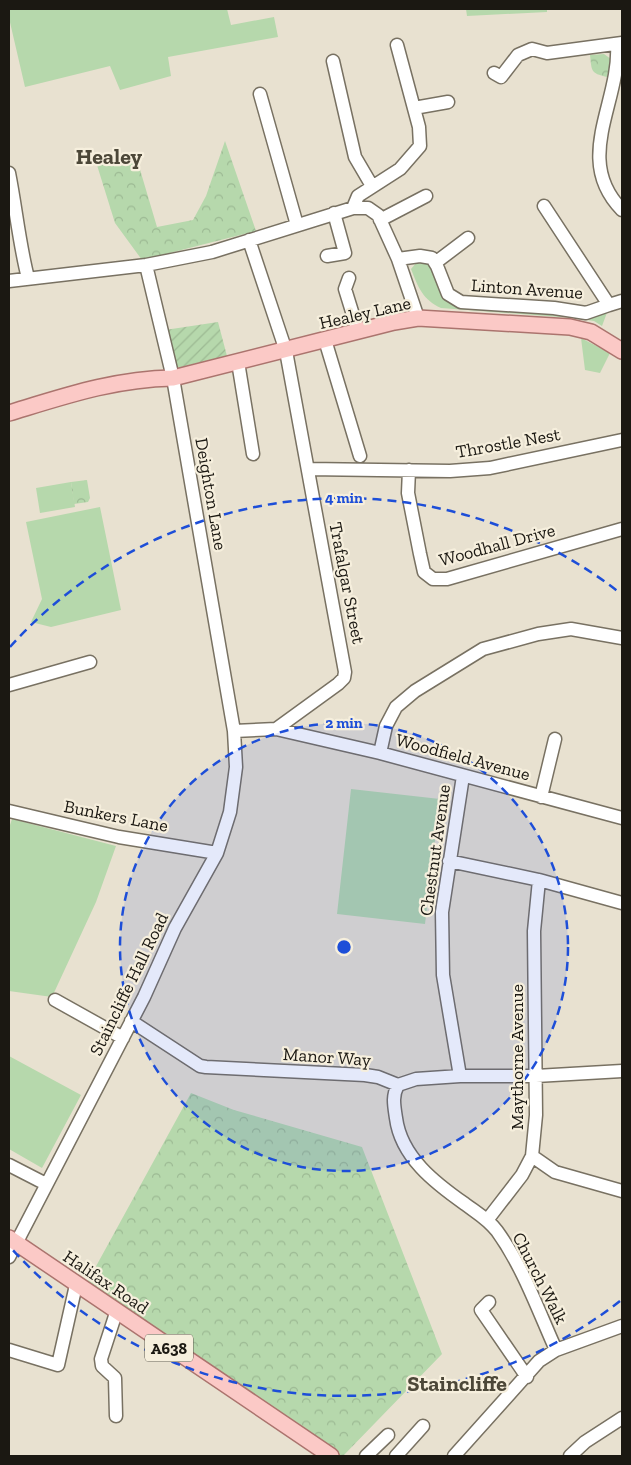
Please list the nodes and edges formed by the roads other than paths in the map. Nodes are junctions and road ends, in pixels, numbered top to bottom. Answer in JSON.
{"nodes":[{"id":1,"x":620,"y":44,"type":"edge"},
{"id":2,"x":397,"y":45,"type":"dead end"},
{"id":3,"x":333,"y":61,"type":"dead end"},
{"id":4,"x":494,"y":72,"type":"dead end"},
{"id":5,"x":260,"y":94,"type":"dead end"},
{"id":6,"x":448,"y":102,"type":"dead end"},
{"id":7,"x":414,"y":108,"type":"junction"},
{"id":8,"x":9,"y":173,"type":"edge"},
{"id":9,"x":420,"y":184,"type":"dead end"},
{"id":10,"x":372,"y":186,"type":"junction"},
{"id":11,"x":544,"y":206,"type":"dead end"},
{"id":12,"x":353,"y":208,"type":"junction"},
{"id":13,"x":622,"y":210,"type":"edge"},
{"id":14,"x":334,"y":213,"type":"junction"},
{"id":15,"x":380,"y":220,"type":"junction"},
{"id":16,"x":297,"y":224,"type":"junction"},
{"id":17,"x":468,"y":238,"type":"dead end"},
{"id":18,"x":248,"y":240,"type":"junction"},
{"id":19,"x":327,"y":256,"type":"dead end"},
{"id":20,"x":398,"y":259,"type":"junction"},
{"id":21,"x":435,"y":263,"type":"junction"},
{"id":22,"x":146,"y":265,"type":"junction"},
{"id":23,"x":28,"y":278,"type":"junction"},
{"id":24,"x":349,"y":278,"type":"dead end"},
{"id":25,"x":9,"y":281,"type":"edge"},
{"id":26,"x":622,"y":302,"type":"edge"},
{"id":27,"x":609,"y":305,"type":"junction"},
{"id":28,"x":418,"y":318,"type":"junction"},
{"id":29,"x":358,"y":331,"type":"junction"},
{"id":30,"x":326,"y":340,"type":"junction"},
{"id":31,"x":286,"y":351,"type":"junction"},
{"id":32,"x":622,"y":351,"type":"edge"},
{"id":33,"x":238,"y":362,"type":"junction"},
{"id":34,"x":173,"y":378,"type":"junction"},
{"id":35,"x":9,"y":414,"type":"edge"},
{"id":36,"x":622,"y":440,"type":"edge"},
{"id":37,"x":253,"y":454,"type":"dead end"},
{"id":38,"x":360,"y":456,"type":"dead end"},
{"id":39,"x":308,"y":469,"type":"junction"},
{"id":40,"x":409,"y":470,"type":"junction"},
{"id":41,"x":622,"y":529,"type":"edge"},
{"id":42,"x":622,"y":638,"type":"edge"},
{"id":43,"x":90,"y":662,"type":"dead end"},
{"id":44,"x":9,"y":685,"type":"edge"},
{"id":45,"x":276,"y":729,"type":"junction"},
{"id":46,"x":234,"y":731,"type":"junction"},
{"id":47,"x":555,"y":739,"type":"dead end"},
{"id":48,"x":380,"y":753,"type":"junction"},
{"id":49,"x":463,"y":776,"type":"junction"},
{"id":50,"x":540,"y":797,"type":"junction"},
{"id":51,"x":9,"y":811,"type":"edge"},
{"id":52,"x":622,"y":818,"type":"edge"},
{"id":53,"x":217,"y":852,"type":"junction"},
{"id":54,"x":449,"y":861,"type":"junction"},
{"id":55,"x":539,"y":880,"type":"junction"},
{"id":56,"x":622,"y":903,"type":"edge"},
{"id":57,"x":55,"y":1000,"type":"dead end"},
{"id":58,"x":131,"y":1021,"type":"junction"},
{"id":59,"x":123,"y":1038,"type":"junction"},
{"id":60,"x":622,"y":1071,"type":"edge"},
{"id":61,"x":460,"y":1076,"type":"junction"},
{"id":62,"x":536,"y":1076,"type":"junction"},
{"id":63,"x":398,"y":1085,"type":"junction"},
{"id":64,"x":532,"y":1156,"type":"junction"},
{"id":65,"x":9,"y":1165,"type":"edge"},
{"id":66,"x":46,"y":1184,"type":"junction"},
{"id":67,"x":622,"y":1191,"type":"edge"},
{"id":68,"x":488,"y":1219,"type":"junction"},
{"id":69,"x":12,"y":1240,"type":"edge"},
{"id":70,"x":9,"y":1257,"type":"edge"},
{"id":71,"x":76,"y":1285,"type":"junction"},
{"id":72,"x":490,"y":1302,"type":"dead end"},
{"id":73,"x":116,"y":1313,"type":"junction"},
{"id":74,"x":622,"y":1326,"type":"edge"},
{"id":75,"x":9,"y":1350,"type":"edge"},
{"id":76,"x":556,"y":1350,"type":"junction"},
{"id":77,"x":526,"y":1377,"type":"junction"},
{"id":78,"x":116,"y":1416,"type":"dead end"},
{"id":79,"x":622,"y":1418,"type":"edge"},
{"id":80,"x":423,"y":1426,"type":"dead end"},
{"id":81,"x":388,"y":1435,"type":"dead end"},
{"id":82,"x":332,"y":1456,"type":"edge"},
{"id":83,"x":366,"y":1456,"type":"edge"},
{"id":84,"x":396,"y":1456,"type":"edge"},
{"id":85,"x":454,"y":1456,"type":"edge"},
{"id":86,"x":570,"y":1456,"type":"edge"}],
"edges":[{"from":1,"to":4,"type":"street"},
{"from":1,"to":13,"type":"street"},
{"from":2,"to":7,"type":"street"},
{"from":3,"to":10,"type":"street"},
{"from":5,"to":16,"type":"street"},
{"from":6,"to":7,"type":"street"},
{"from":7,"to":10,"type":"street"},
{"from":8,"to":23,"type":"street"},
{"from":9,"to":15,"type":"street"},
{"from":10,"to":12,"type":"street"},
{"from":11,"to":27,"type":"street"},
{"from":12,"to":14,"type":"street"},
{"from":12,"to":15,"type":"street"},
{"from":14,"to":16,"type":"street"},
{"from":14,"to":19,"type":"street"},
{"from":15,"to":20,"type":"street"},
{"from":16,"to":18,"type":"street"},
{"from":17,"to":21,"type":"street"},
{"from":18,"to":22,"type":"street"},
{"from":18,"to":31,"type":"street","name":"Trafalgar Street"},
{"from":20,"to":21,"type":"street"},
{"from":20,"to":28,"type":"street"},
{"from":21,"to":27,"type":"street","name":"Linton Avenue"},
{"from":22,"to":23,"type":"street"},
{"from":22,"to":34,"type":"street","name":"Deighton Lane"},
{"from":23,"to":25,"type":"street"},
{"from":24,"to":29,"type":"street"},
{"from":26,"to":27,"type":"street","name":"Linton Avenue"},
{"from":28,"to":29,"type":"main road","name":"Healey Lane"},
{"from":28,"to":32,"type":"main road","name":"Healey Lane"},
{"from":29,"to":30,"type":"main road","name":"Healey Lane"},
{"from":30,"to":31,"type":"main road","name":"Healey Lane"},
{"from":30,"to":38,"type":"street"},
{"from":31,"to":33,"type":"main road","name":"Healey Lane"},
{"from":31,"to":39,"type":"street","name":"Trafalgar Street"},
{"from":33,"to":34,"type":"main road","name":"Healey Lane"},
{"from":33,"to":37,"type":"street"},
{"from":34,"to":35,"type":"main road","name":"Healey Lane"},
{"from":34,"to":46,"type":"street","name":"Deighton Lane"},
{"from":36,"to":40,"type":"street","name":"Throstle Nest"},
{"from":39,"to":40,"type":"street","name":"Throstle Nest"},
{"from":39,"to":45,"type":"street","name":"Trafalgar Street"},
{"from":40,"to":41,"type":"street","name":"Woodhall Drive"},
{"from":42,"to":48,"type":"street"},
{"from":43,"to":44,"type":"street"},
{"from":45,"to":46,"type":"street","name":"Woodfield Avenue"},
{"from":45,"to":48,"type":"street","name":"Woodfield Avenue"},
{"from":46,"to":53,"type":"street","name":"Staincliffe Hall Road"},
{"from":47,"to":50,"type":"street"},
{"from":48,"to":49,"type":"street","name":"Woodfield Avenue"},
{"from":49,"to":50,"type":"street","name":"Woodfield Avenue"},
{"from":49,"to":54,"type":"street","name":"Chestnut Avenue"},
{"from":50,"to":52,"type":"street","name":"Woodfield Avenue"},
{"from":51,"to":53,"type":"street","name":"Bunkers Lane"},
{"from":53,"to":58,"type":"street","name":"Staincliffe Hall Road"},
{"from":54,"to":55,"type":"street"},
{"from":54,"to":61,"type":"street","name":"Chestnut Avenue"},
{"from":55,"to":56,"type":"street"},
{"from":55,"to":62,"type":"street","name":"Maythorne Avenue"},
{"from":57,"to":59,"type":"street"},
{"from":58,"to":59,"type":"street","name":"Staincliffe Hall Road"},
{"from":58,"to":63,"type":"street","name":"Manor Way"},
{"from":59,"to":66,"type":"street","name":"Staincliffe Hall Road"},
{"from":60,"to":62,"type":"street"},
{"from":61,"to":62,"type":"street"},
{"from":61,"to":63,"type":"street"},
{"from":62,"to":64,"type":"street","name":"Maythorne Avenue"},
{"from":63,"to":68,"type":"street","name":"Church Walk"},
{"from":64,"to":67,"type":"street"},
{"from":64,"to":68,"type":"street","name":"Maythorne Avenue"},
{"from":65,"to":66,"type":"street"},
{"from":66,"to":69,"type":"street","name":"Staincliffe Hall Road"},
{"from":68,"to":76,"type":"street","name":"Church Walk"},
{"from":69,"to":70,"type":"street","name":"Staincliffe Hall Road"},
{"from":69,"to":71,"type":"main road","name":"Halifax Road","number":"A638"},
{"from":71,"to":73,"type":"main road","name":"Halifax Road","number":"A638"},
{"from":71,"to":75,"type":"street"},
{"from":72,"to":77,"type":"street"},
{"from":73,"to":78,"type":"street"},
{"from":73,"to":82,"type":"main road","name":"Halifax Road","number":"A638"},
{"from":74,"to":76,"type":"street"},
{"from":76,"to":77,"type":"street"},
{"from":77,"to":85,"type":"street"},
{"from":79,"to":86,"type":"street"},
{"from":80,"to":84,"type":"street"},
{"from":81,"to":83,"type":"street"}]}
